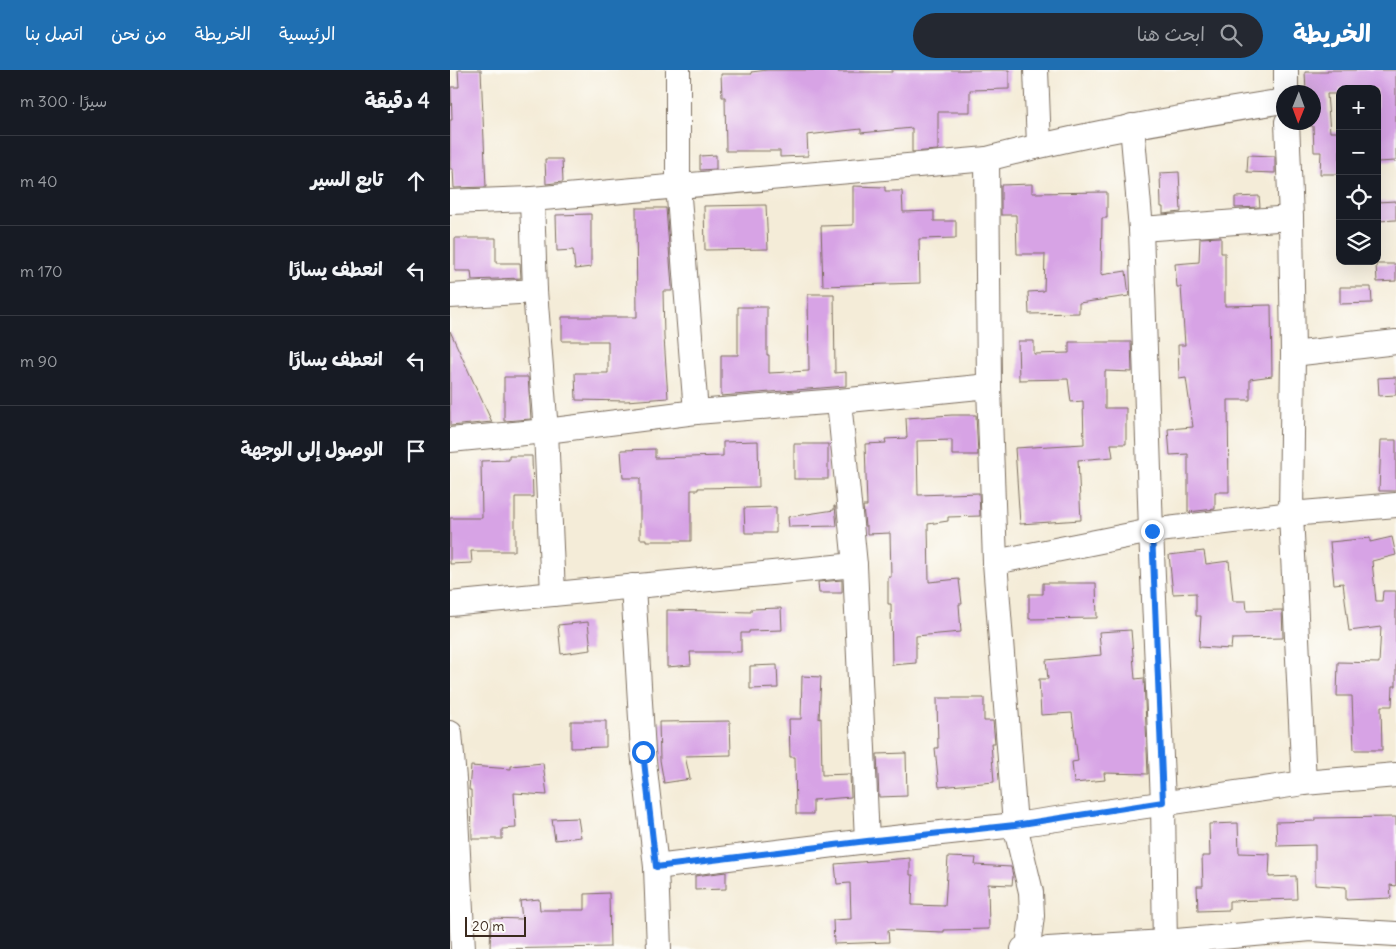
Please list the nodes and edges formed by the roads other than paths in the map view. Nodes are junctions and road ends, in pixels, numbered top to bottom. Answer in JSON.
{"nodes":[{"id":1,"x":678,"y":70,"type":"edge"},
{"id":2,"x":1036,"y":70,"type":"edge"},
{"id":3,"x":1286,"y":70,"type":"edge"},
{"id":4,"x":1286,"y":85,"type":"edge"},
{"id":5,"x":1276,"y":103,"type":"edge"},
{"id":6,"x":1132,"y":126,"type":"junction"},
{"id":7,"x":1287,"y":130,"type":"edge"},
{"id":8,"x":1040,"y":145,"type":"junction"},
{"id":9,"x":987,"y":159,"type":"junction"},
{"id":10,"x":678,"y":185,"type":"junction"},
{"id":11,"x":532,"y":199,"type":"junction"},
{"id":12,"x":450,"y":202,"type":"edge"},
{"id":13,"x":1291,"y":218,"type":"junction"},
{"id":14,"x":1141,"y":229,"type":"junction"},
{"id":15,"x":535,"y":291,"type":"junction"},
{"id":16,"x":450,"y":296,"type":"edge"},
{"id":17,"x":1396,"y":342,"type":"edge"},
{"id":18,"x":1293,"y":354,"type":"junction"},
{"id":19,"x":989,"y":386,"type":"junction"},
{"id":20,"x":839,"y":401,"type":"junction"},
{"id":21,"x":696,"y":412,"type":"junction"},
{"id":22,"x":546,"y":431,"type":"junction"},
{"id":23,"x":450,"y":440,"type":"edge"},
{"id":24,"x":1396,"y":505,"type":"edge"},
{"id":25,"x":1290,"y":514,"type":"junction"},
{"id":26,"x":1152,"y":531,"type":"junction"},
{"id":27,"x":995,"y":562,"type":"junction"},
{"id":28,"x":855,"y":565,"type":"junction"},
{"id":29,"x":633,"y":586,"type":"junction"},
{"id":30,"x":554,"y":594,"type":"junction"},
{"id":31,"x":450,"y":604,"type":"edge"},
{"id":32,"x":450,"y":733,"type":"edge"},
{"id":33,"x":1396,"y":775,"type":"edge"},
{"id":34,"x":452,"y":779,"type":"edge"},
{"id":35,"x":1304,"y":783,"type":"junction"},
{"id":36,"x":1163,"y":802,"type":"junction"},
{"id":37,"x":1015,"y":825,"type":"junction"},
{"id":38,"x":867,"y":841,"type":"junction"},
{"id":39,"x":656,"y":867,"type":"junction"},
{"id":40,"x":1396,"y":934,"type":"edge"},
{"id":41,"x":1312,"y":939,"type":"edge"},
{"id":42,"x":1165,"y":945,"type":"edge"},
{"id":43,"x":463,"y":949,"type":"edge"},
{"id":44,"x":659,"y":949,"type":"edge"},
{"id":45,"x":1023,"y":949,"type":"edge"},
{"id":46,"x":1048,"y":949,"type":"edge"}],
"edges":[{"from":1,"to":10,"type":"street"},
{"from":2,"to":8,"type":"street"},
{"from":3,"to":4,"type":"street"},
{"from":5,"to":6,"type":"street"},
{"from":6,"to":8,"type":"street"},
{"from":6,"to":14,"type":"street"},
{"from":7,"to":13,"type":"street"},
{"from":8,"to":9,"type":"street"},
{"from":9,"to":10,"type":"street"},
{"from":9,"to":19,"type":"street"},
{"from":10,"to":11,"type":"street"},
{"from":10,"to":21,"type":"street"},
{"from":11,"to":12,"type":"street"},
{"from":11,"to":15,"type":"street"},
{"from":13,"to":14,"type":"street"},
{"from":13,"to":18,"type":"street"},
{"from":14,"to":26,"type":"street"},
{"from":15,"to":16,"type":"street"},
{"from":15,"to":22,"type":"street"},
{"from":17,"to":18,"type":"street"},
{"from":18,"to":25,"type":"street"},
{"from":19,"to":20,"type":"street"},
{"from":19,"to":27,"type":"street"},
{"from":20,"to":21,"type":"street"},
{"from":20,"to":28,"type":"street"},
{"from":21,"to":22,"type":"street"},
{"from":22,"to":23,"type":"street"},
{"from":22,"to":30,"type":"street"},
{"from":24,"to":25,"type":"street"},
{"from":25,"to":26,"type":"street"},
{"from":25,"to":35,"type":"street"},
{"from":26,"to":27,"type":"street"},
{"from":26,"to":36,"type":"street"},
{"from":27,"to":37,"type":"street"},
{"from":28,"to":29,"type":"street"},
{"from":28,"to":38,"type":"street"},
{"from":29,"to":30,"type":"street"},
{"from":29,"to":39,"type":"street"},
{"from":30,"to":31,"type":"street"},
{"from":32,"to":34,"type":"street"},
{"from":33,"to":35,"type":"street"},
{"from":34,"to":43,"type":"street"},
{"from":35,"to":36,"type":"street"},
{"from":36,"to":37,"type":"street"},
{"from":36,"to":42,"type":"street"},
{"from":37,"to":38,"type":"street"},
{"from":37,"to":45,"type":"street"},
{"from":38,"to":39,"type":"street"},
{"from":39,"to":44,"type":"street"},
{"from":40,"to":41,"type":"street"},
{"from":41,"to":42,"type":"street"},
{"from":42,"to":46,"type":"street"}]}
